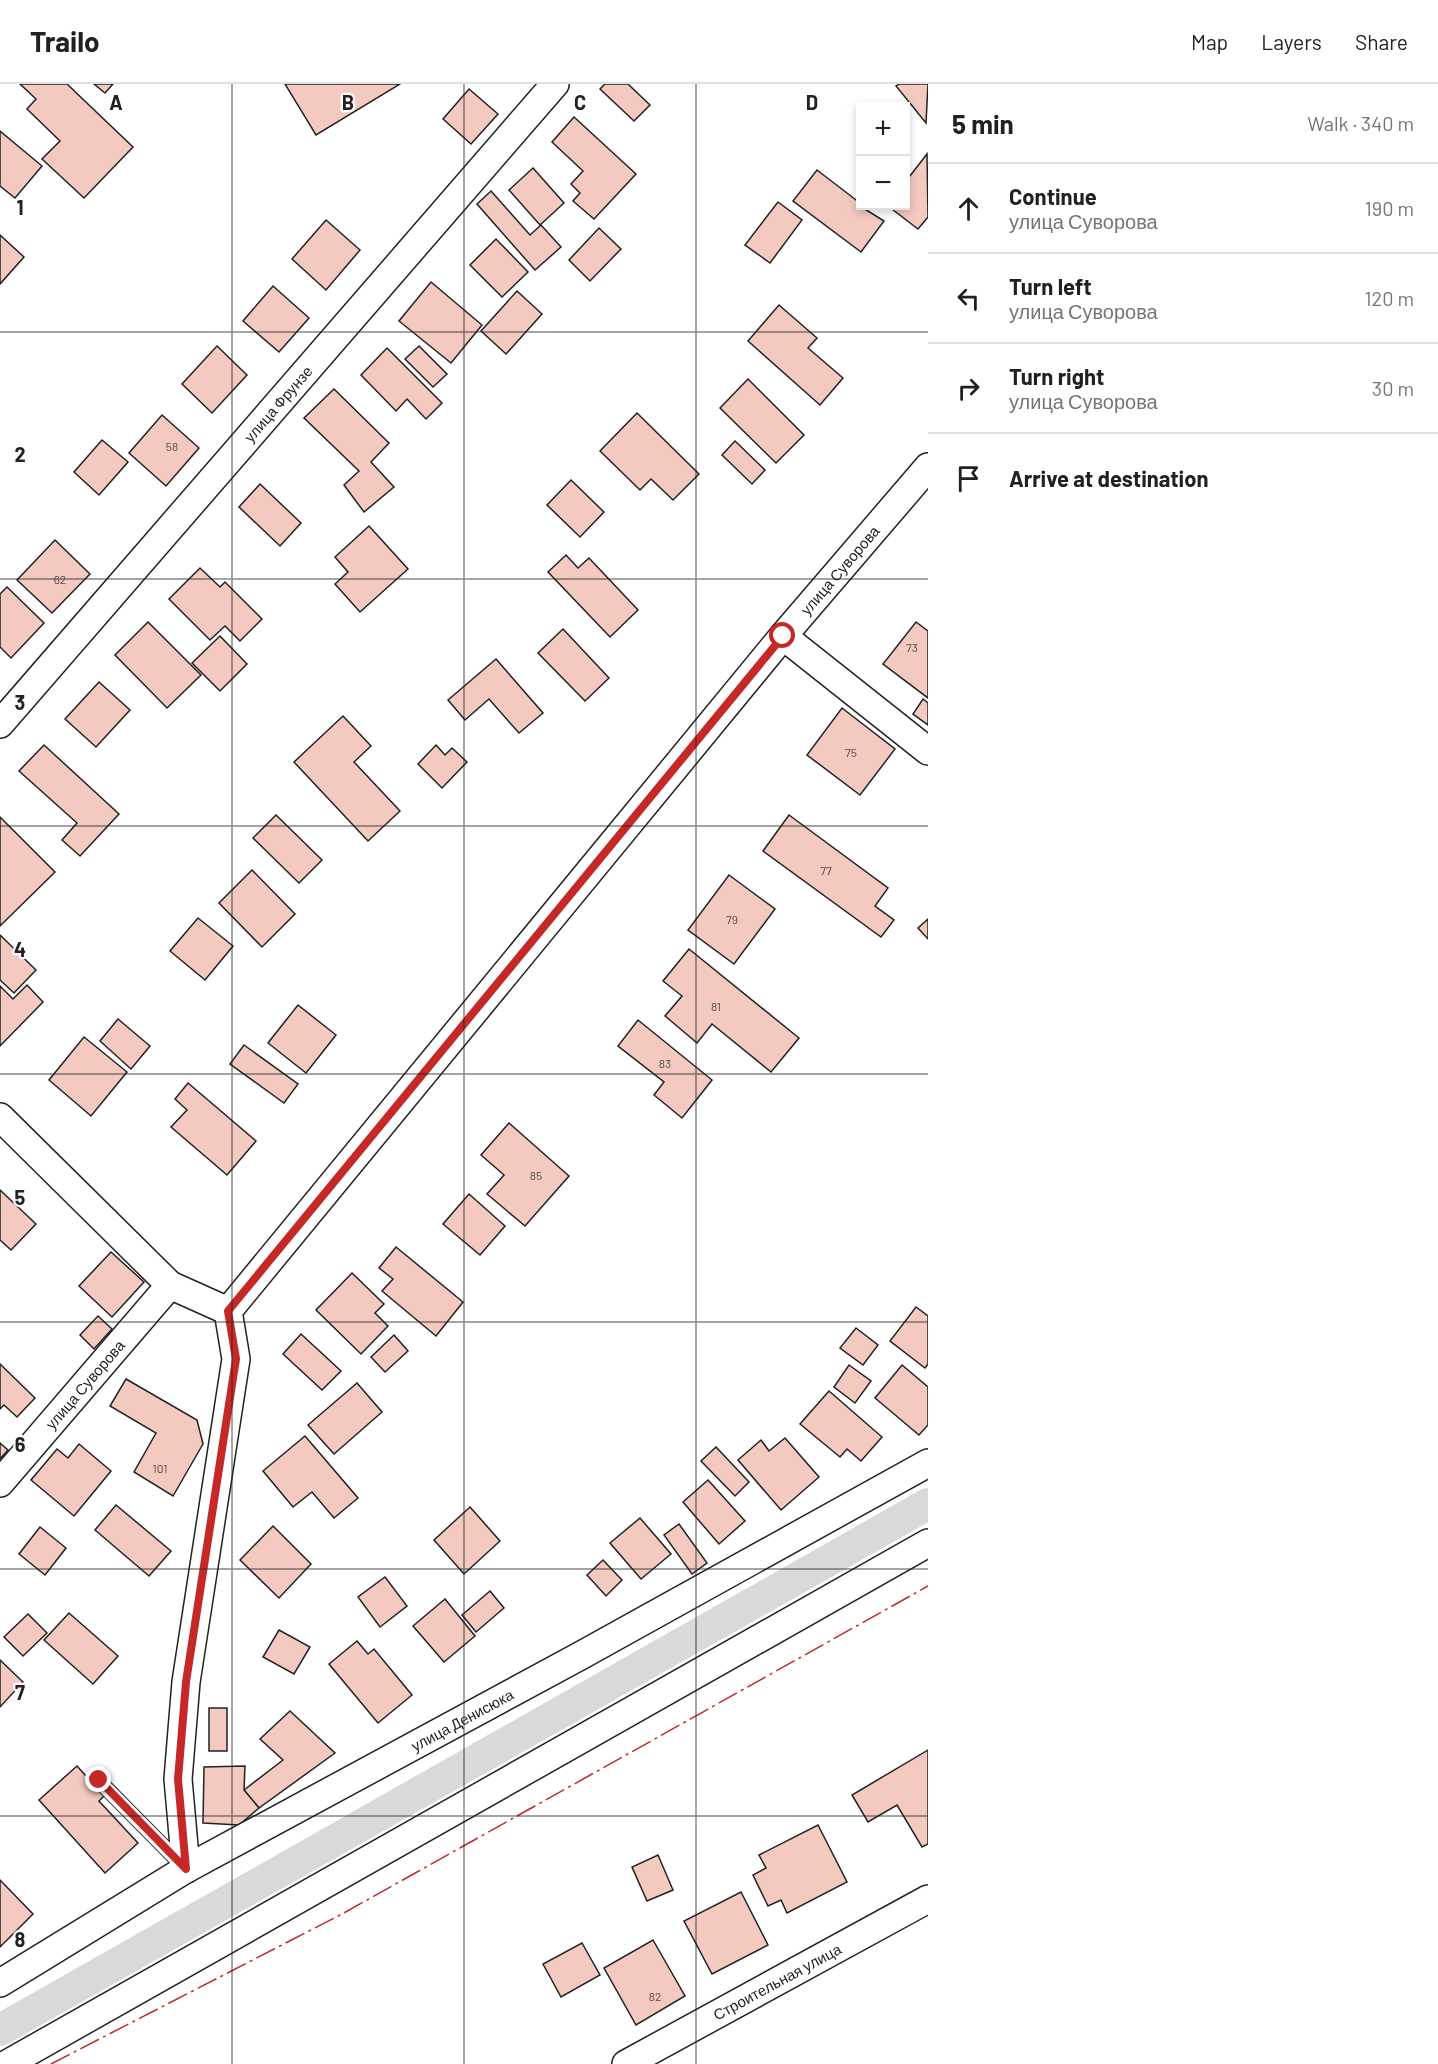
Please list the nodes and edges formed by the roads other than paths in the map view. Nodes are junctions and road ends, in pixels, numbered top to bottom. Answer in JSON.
{"nodes":[{"id":1,"x":555,"y":84,"type":"edge"},
{"id":2,"x":928,"y":467,"type":"edge"},
{"id":3,"x":783,"y":636,"type":"junction"},
{"id":4,"x":0,"y":724,"type":"edge"},
{"id":5,"x":928,"y":751,"type":"edge"},
{"id":6,"x":0,"y":1117,"type":"edge"},
{"id":7,"x":170,"y":1285,"type":"junction"},
{"id":8,"x":228,"y":1311,"type":"junction"},
{"id":9,"x":928,"y":1463,"type":"edge"},
{"id":10,"x":0,"y":1483,"type":"edge"},
{"id":11,"x":928,"y":1543,"type":"edge"},
{"id":12,"x":99,"y":1780,"type":"dead end"},
{"id":13,"x":186,"y":1869,"type":"junction"},
{"id":14,"x":928,"y":1899,"type":"edge"},
{"id":15,"x":0,"y":1983,"type":"edge"},
{"id":16,"x":39,"y":2056,"type":"edge"},
{"id":17,"x":7,"y":2064,"type":"edge"},
{"id":18,"x":626,"y":2064,"type":"edge"}],
"edges":[{"from":1,"to":4,"type":"street","name":"улица Фрунзе"},
{"from":2,"to":3,"type":"street","name":"улица Суворова"},
{"from":3,"to":5,"type":"street"},
{"from":3,"to":8,"type":"street","name":"улица Суворова"},
{"from":6,"to":7,"type":"street"},
{"from":7,"to":8,"type":"street"},
{"from":7,"to":10,"type":"street","name":"улица Суворова"},
{"from":8,"to":13,"type":"street"},
{"from":9,"to":13,"type":"street","name":"улица Денисюка"},
{"from":11,"to":16,"type":"street"},
{"from":12,"to":13,"type":"lane"},
{"from":13,"to":15,"type":"street","name":"улица Денисюка"},
{"from":14,"to":18,"type":"street","name":"Строительная улица"},
{"from":16,"to":17,"type":"street"}]}
